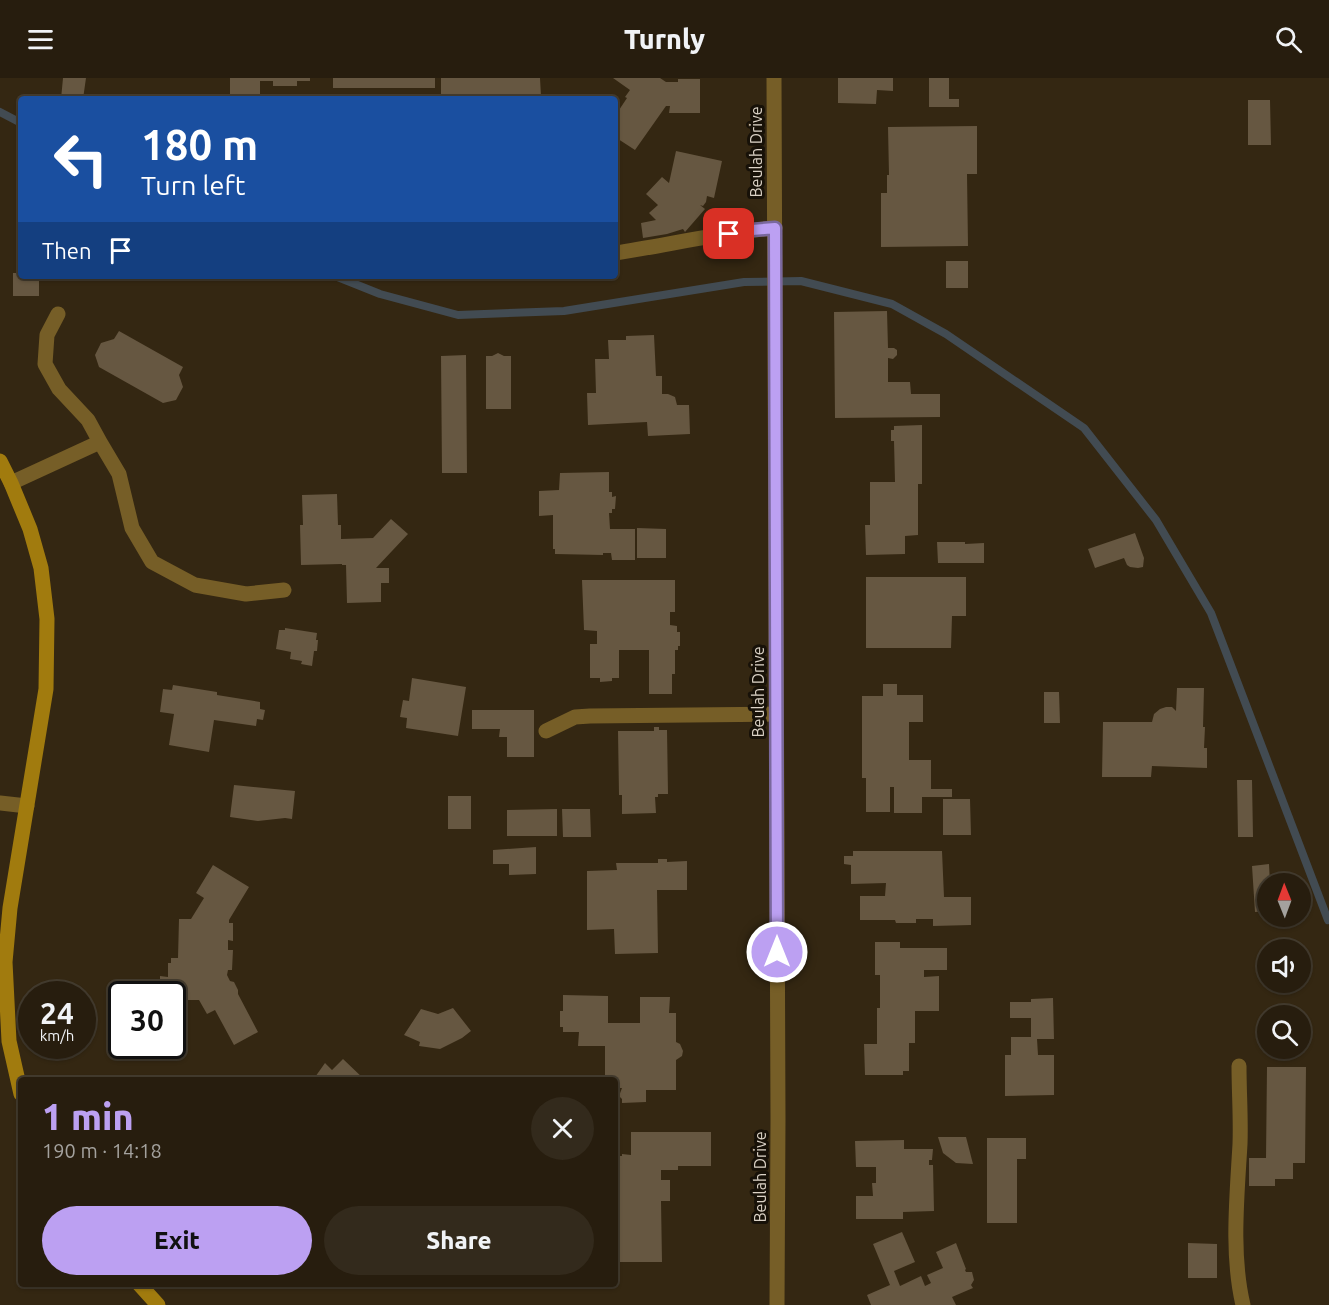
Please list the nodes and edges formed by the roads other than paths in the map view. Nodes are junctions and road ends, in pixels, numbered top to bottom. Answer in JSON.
{"nodes":[{"id":1,"x":774,"y":78,"type":"edge"},
{"id":2,"x":775,"y":228,"type":"junction"},
{"id":3,"x":618,"y":253,"type":"edge"},
{"id":4,"x":58,"y":314,"type":"dead end"},
{"id":5,"x":100,"y":442,"type":"junction"},
{"id":6,"x":0,"y":461,"type":"edge"},
{"id":7,"x":11,"y":483,"type":"junction"},
{"id":8,"x":284,"y":590,"type":"dead end"},
{"id":9,"x":776,"y":714,"type":"junction"},
{"id":10,"x":546,"y":731,"type":"dead end"},
{"id":11,"x":0,"y":803,"type":"edge"},
{"id":12,"x":27,"y":806,"type":"junction"},
{"id":13,"x":1239,"y":1066,"type":"dead end"},
{"id":14,"x":18,"y":1081,"type":"edge"},
{"id":15,"x":142,"y":1287,"type":"edge"},
{"id":16,"x":158,"y":1305,"type":"edge"},
{"id":17,"x":777,"y":1305,"type":"edge"},
{"id":18,"x":1243,"y":1305,"type":"edge"}],
"edges":[{"from":1,"to":2,"type":"street","name":"Beulah Drive"},
{"from":2,"to":3,"type":"street"},
{"from":2,"to":9,"type":"street","name":"Beulah Drive"},
{"from":4,"to":5,"type":"street"},
{"from":5,"to":7,"type":"street"},
{"from":5,"to":8,"type":"street"},
{"from":6,"to":7,"type":"main road"},
{"from":7,"to":12,"type":"main road"},
{"from":9,"to":10,"type":"street"},
{"from":9,"to":17,"type":"street","name":"Beulah Drive"},
{"from":11,"to":12,"type":"street"},
{"from":12,"to":14,"type":"main road"},
{"from":13,"to":18,"type":"street"},
{"from":15,"to":16,"type":"main road"}]}
